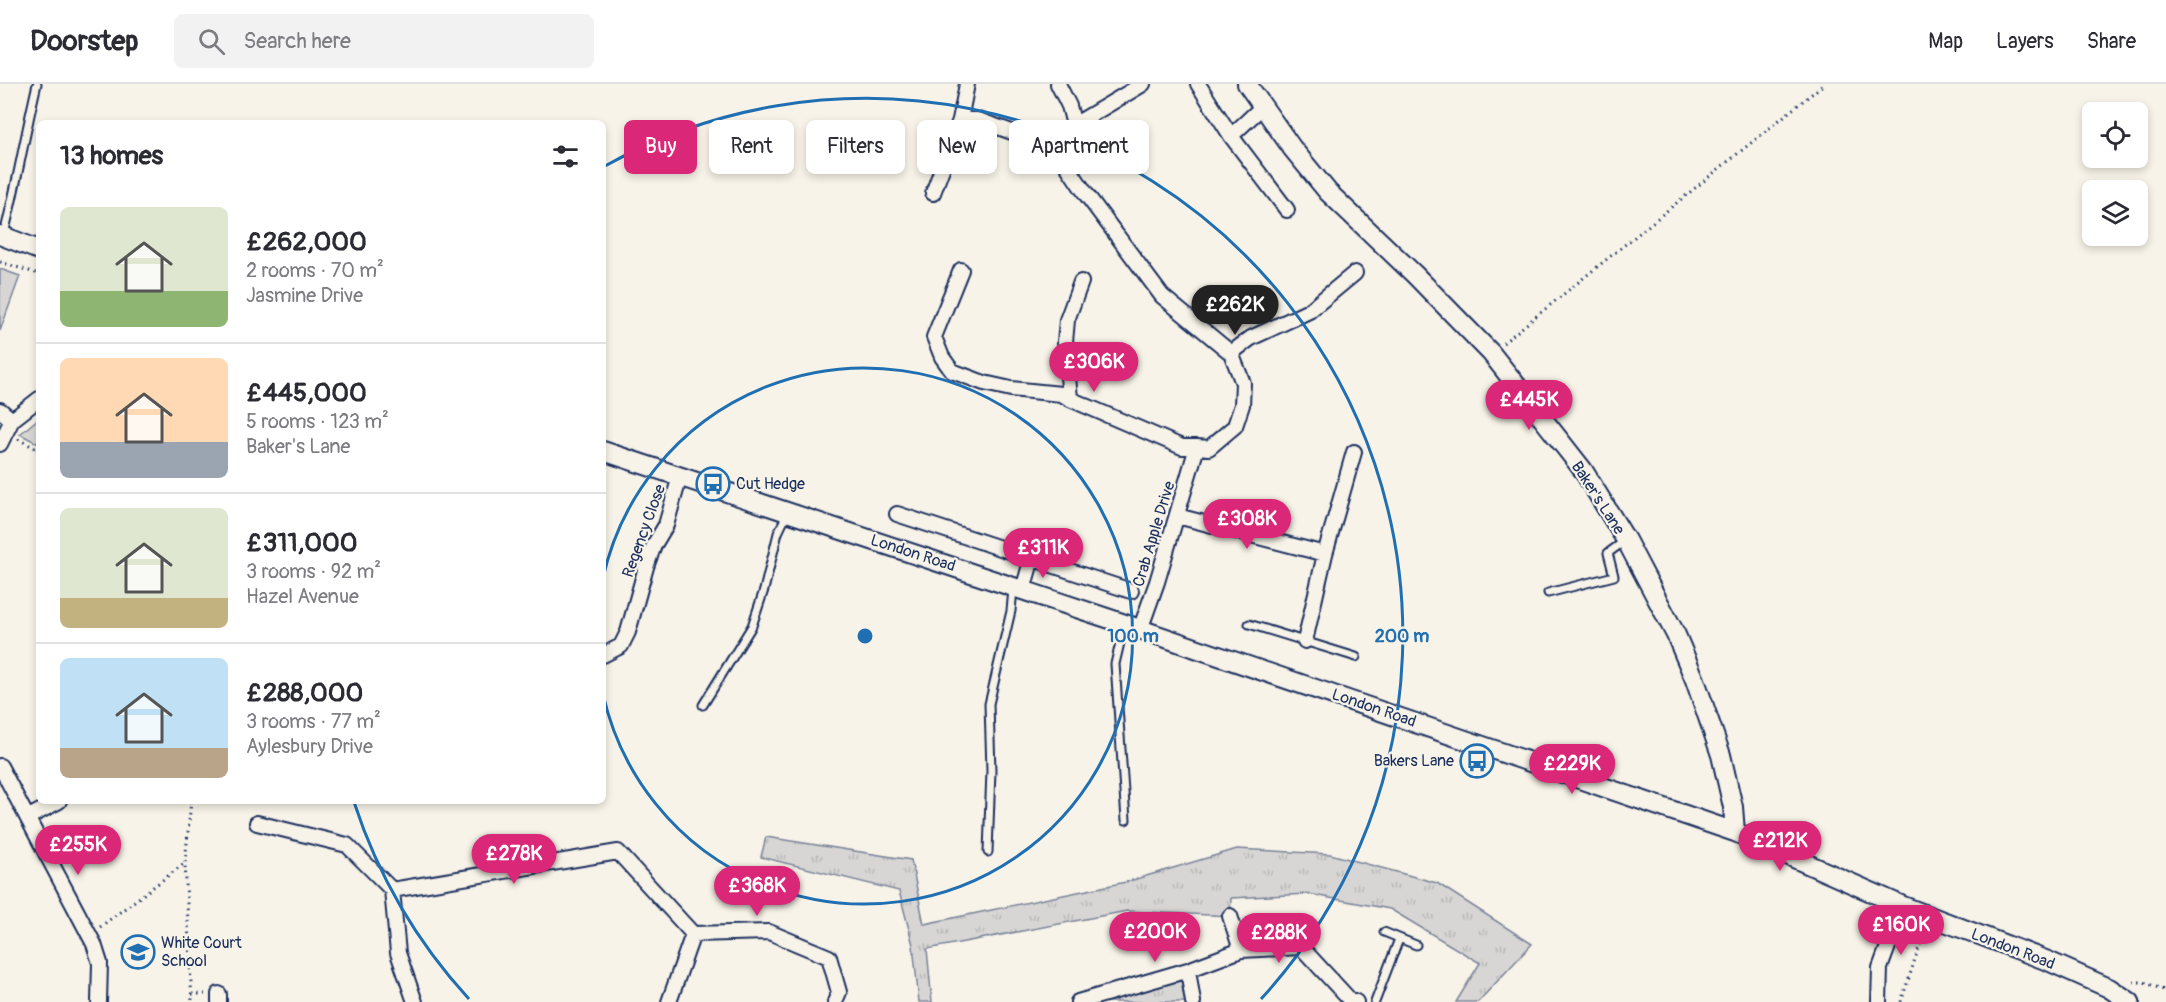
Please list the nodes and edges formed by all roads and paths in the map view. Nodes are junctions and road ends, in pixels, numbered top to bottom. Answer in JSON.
{"nodes":[{"id":1,"x":37,"y":84,"type":"edge"},
{"id":2,"x":967,"y":84,"type":"edge"},
{"id":3,"x":1058,"y":84,"type":"edge"},
{"id":4,"x":1198,"y":84,"type":"edge"},
{"id":5,"x":1247,"y":84,"type":"edge"},
{"id":6,"x":1824,"y":84,"type":"edge"},
{"id":7,"x":1140,"y":86,"type":"edge"},
{"id":8,"x":1262,"y":107,"type":"junction"},
{"id":9,"x":960,"y":120,"type":"edge"},
{"id":10,"x":1073,"y":120,"type":"edge"},
{"id":11,"x":1082,"y":120,"type":"edge"},
{"id":12,"x":1231,"y":136,"type":"junction"},
{"id":13,"x":940,"y":174,"type":"edge"},
{"id":14,"x":1072,"y":174,"type":"edge"},
{"id":15,"x":933,"y":193,"type":"dead end"},
{"id":16,"x":1287,"y":210,"type":"dead end"},
{"id":17,"x":2,"y":236,"type":"edge"},
{"id":18,"x":36,"y":249,"type":"edge"},
{"id":19,"x":0,"y":262,"type":"edge"},
{"id":20,"x":961,"y":270,"type":"dead end"},
{"id":21,"x":36,"y":273,"type":"edge"},
{"id":22,"x":1355,"y":273,"type":"dead end"},
{"id":23,"x":1081,"y":282,"type":"dead end"},
{"id":24,"x":1232,"y":353,"type":"junction"},
{"id":25,"x":1491,"y":353,"type":"junction"},
{"id":26,"x":1070,"y":399,"type":"junction"},
{"id":27,"x":36,"y":402,"type":"edge"},
{"id":28,"x":0,"y":410,"type":"edge"},
{"id":29,"x":6,"y":432,"type":"edge"},
{"id":30,"x":1197,"y":447,"type":"junction"},
{"id":31,"x":36,"y":448,"type":"edge"},
{"id":32,"x":606,"y":452,"type":"edge"},
{"id":33,"x":1354,"y":452,"type":"dead end"},
{"id":34,"x":680,"y":476,"type":"junction"},
{"id":35,"x":788,"y":512,"type":"junction"},
{"id":36,"x":897,"y":513,"type":"dead end"},
{"id":37,"x":1177,"y":516,"type":"junction"},
{"id":38,"x":1626,"y":540,"type":"junction"},
{"id":39,"x":1325,"y":554,"type":"junction"},
{"id":40,"x":1032,"y":558,"type":"junction"},
{"id":41,"x":1018,"y":588,"type":"junction"},
{"id":42,"x":1131,"y":591,"type":"dead end"},
{"id":43,"x":1548,"y":593,"type":"dead end"},
{"id":44,"x":1249,"y":624,"type":"dead end"},
{"id":45,"x":1133,"y":627,"type":"junction"},
{"id":46,"x":1305,"y":641,"type":"junction"},
{"id":47,"x":606,"y":654,"type":"edge"},
{"id":48,"x":1356,"y":657,"type":"dead end"},
{"id":49,"x":703,"y":705,"type":"dead end"},
{"id":50,"x":0,"y":766,"type":"edge"},
{"id":51,"x":53,"y":804,"type":"edge"},
{"id":52,"x":191,"y":804,"type":"edge"},
{"id":53,"x":29,"y":817,"type":"junction"},
{"id":54,"x":1125,"y":820,"type":"dead end"},
{"id":55,"x":257,"y":823,"type":"dead end"},
{"id":56,"x":1735,"y":832,"type":"junction"},
{"id":57,"x":988,"y":852,"type":"dead end"},
{"id":58,"x":185,"y":863,"type":"junction"},
{"id":59,"x":392,"y":890,"type":"junction"},
{"id":60,"x":1903,"y":906,"type":"junction"},
{"id":61,"x":1230,"y":916,"type":"dead end"},
{"id":62,"x":1930,"y":917,"type":"junction"},
{"id":63,"x":1384,"y":932,"type":"dead end"},
{"id":64,"x":90,"y":934,"type":"junction"},
{"id":65,"x":693,"y":934,"type":"junction"},
{"id":66,"x":1399,"y":939,"type":"junction"},
{"id":67,"x":1416,"y":945,"type":"dead end"},
{"id":68,"x":1241,"y":950,"type":"junction"},
{"id":69,"x":1188,"y":970,"type":"junction"},
{"id":70,"x":99,"y":1002,"type":"edge"},
{"id":71,"x":192,"y":1002,"type":"edge"},
{"id":72,"x":415,"y":1002,"type":"edge"},
{"id":73,"x":669,"y":1002,"type":"edge"},
{"id":74,"x":835,"y":1002,"type":"edge"},
{"id":75,"x":1078,"y":1002,"type":"edge"},
{"id":76,"x":1193,"y":1002,"type":"edge"},
{"id":77,"x":1356,"y":1002,"type":"edge"},
{"id":78,"x":1375,"y":1002,"type":"edge"},
{"id":79,"x":1879,"y":1002,"type":"edge"},
{"id":80,"x":1901,"y":1002,"type":"edge"},
{"id":81,"x":2130,"y":1002,"type":"edge"}],
"edges":[{"from":1,"to":17,"type":"lane"},
{"from":2,"to":9,"type":"street"},
{"from":3,"to":10,"type":"street"},
{"from":4,"to":12,"type":"street"},
{"from":5,"to":8,"type":"street","name":"Baker's Lane"},
{"from":6,"to":25,"type":"path"},
{"from":7,"to":11,"type":"street"},
{"from":8,"to":12,"type":"street"},
{"from":8,"to":25,"type":"street","name":"Baker's Lane"},
{"from":12,"to":16,"type":"street"},
{"from":13,"to":15,"type":"street"},
{"from":14,"to":24,"type":"street"},
{"from":17,"to":18,"type":"street"},
{"from":19,"to":21,"type":"path"},
{"from":20,"to":26,"type":"street"},
{"from":22,"to":24,"type":"street"},
{"from":23,"to":26,"type":"street"},
{"from":24,"to":30,"type":"street"},
{"from":25,"to":38,"type":"street","name":"Baker's Lane"},
{"from":26,"to":30,"type":"street"},
{"from":27,"to":29,"type":"street"},
{"from":28,"to":29,"type":"street"},
{"from":29,"to":31,"type":"path"},
{"from":30,"to":37,"type":"street","name":"Crab Apple Drive"},
{"from":32,"to":34,"type":"street","name":"London Road"},
{"from":33,"to":39,"type":"street"},
{"from":34,"to":35,"type":"street","name":"London Road"},
{"from":34,"to":47,"type":"street","name":"Regency Close"},
{"from":35,"to":41,"type":"street","name":"London Road"},
{"from":35,"to":49,"type":"lane"},
{"from":36,"to":40,"type":"street"},
{"from":37,"to":39,"type":"street"},
{"from":37,"to":45,"type":"street","name":"Crab Apple Drive"},
{"from":38,"to":43,"type":"lane"},
{"from":38,"to":56,"type":"street","name":"Baker's Lane"},
{"from":39,"to":46,"type":"street"},
{"from":40,"to":41,"type":"street"},
{"from":40,"to":42,"type":"street"},
{"from":41,"to":45,"type":"street","name":"London Road"},
{"from":41,"to":57,"type":"lane"},
{"from":44,"to":46,"type":"lane"},
{"from":45,"to":54,"type":"lane"},
{"from":45,"to":56,"type":"street","name":"London Road"},
{"from":46,"to":48,"type":"lane"},
{"from":50,"to":53,"type":"street"},
{"from":51,"to":53,"type":"street"},
{"from":52,"to":58,"type":"path"},
{"from":53,"to":64,"type":"street"},
{"from":55,"to":59,"type":"street"},
{"from":56,"to":60,"type":"street","name":"London Road"},
{"from":58,"to":64,"type":"path"},
{"from":58,"to":71,"type":"path"},
{"from":59,"to":65,"type":"street"},
{"from":59,"to":72,"type":"street"},
{"from":60,"to":62,"type":"street","name":"London Road"},
{"from":60,"to":79,"type":"street"},
{"from":61,"to":68,"type":"street"},
{"from":62,"to":80,"type":"path"},
{"from":62,"to":81,"type":"street","name":"London Road"},
{"from":63,"to":66,"type":"lane"},
{"from":64,"to":70,"type":"street"},
{"from":65,"to":73,"type":"street"},
{"from":65,"to":74,"type":"street"},
{"from":66,"to":67,"type":"lane"},
{"from":66,"to":78,"type":"lane"},
{"from":68,"to":69,"type":"street"},
{"from":68,"to":77,"type":"street"},
{"from":69,"to":75,"type":"street"},
{"from":69,"to":76,"type":"street"}]}
